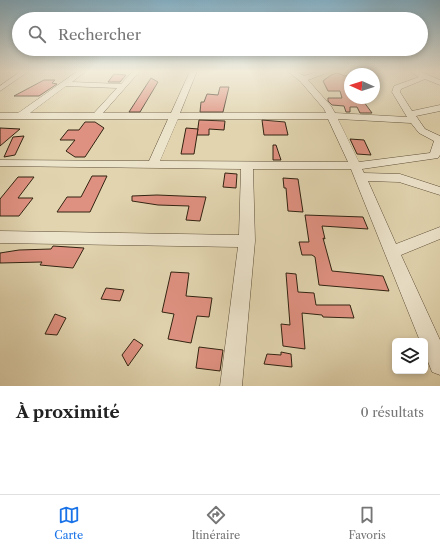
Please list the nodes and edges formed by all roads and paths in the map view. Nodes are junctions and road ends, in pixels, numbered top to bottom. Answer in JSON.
{"nodes":[{"id":1,"x":58,"y":89,"type":"edge"},
{"id":2,"x":121,"y":89,"type":"edge"},
{"id":3,"x":186,"y":89,"type":"edge"},
{"id":4,"x":312,"y":89,"type":"edge"},
{"id":5,"x":397,"y":89,"type":"edge"},
{"id":6,"x":440,"y":108,"type":"edge"},
{"id":7,"x":0,"y":116,"type":"edge"},
{"id":8,"x":20,"y":116,"type":"junction"},
{"id":9,"x":96,"y":116,"type":"junction"},
{"id":10,"x":331,"y":116,"type":"junction"},
{"id":11,"x":174,"y":117,"type":"junction"},
{"id":12,"x":412,"y":117,"type":"junction"},
{"id":13,"x":440,"y":140,"type":"edge"},
{"id":14,"x":0,"y":163,"type":"edge"},
{"id":15,"x":153,"y":164,"type":"junction"},
{"id":16,"x":247,"y":165,"type":"junction"},
{"id":17,"x":357,"y":171,"type":"junction"},
{"id":18,"x":440,"y":191,"type":"edge"},
{"id":19,"x":440,"y":233,"type":"edge"},
{"id":20,"x":0,"y":237,"type":"edge"},
{"id":21,"x":247,"y":241,"type":"junction"},
{"id":22,"x":392,"y":252,"type":"junction"},
{"id":23,"x":440,"y":364,"type":"edge"},
{"id":24,"x":231,"y":386,"type":"edge"}],
"edges":[{"from":1,"to":8,"type":"street"},
{"from":2,"to":9,"type":"street"},
{"from":3,"to":11,"type":"street"},
{"from":4,"to":10,"type":"street"},
{"from":5,"to":12,"type":"street"},
{"from":6,"to":12,"type":"street"},
{"from":7,"to":8,"type":"street"},
{"from":8,"to":9,"type":"street"},
{"from":9,"to":11,"type":"street"},
{"from":10,"to":11,"type":"street"},
{"from":10,"to":12,"type":"street"},
{"from":10,"to":17,"type":"street"},
{"from":11,"to":15,"type":"street"},
{"from":12,"to":13,"type":"street"},
{"from":13,"to":17,"type":"street"},
{"from":14,"to":15,"type":"street"},
{"from":15,"to":16,"type":"street"},
{"from":16,"to":17,"type":"street"},
{"from":16,"to":21,"type":"street"},
{"from":17,"to":18,"type":"street"},
{"from":17,"to":22,"type":"street"},
{"from":19,"to":22,"type":"street"},
{"from":20,"to":21,"type":"street"},
{"from":21,"to":24,"type":"street"},
{"from":22,"to":23,"type":"street"}]}
